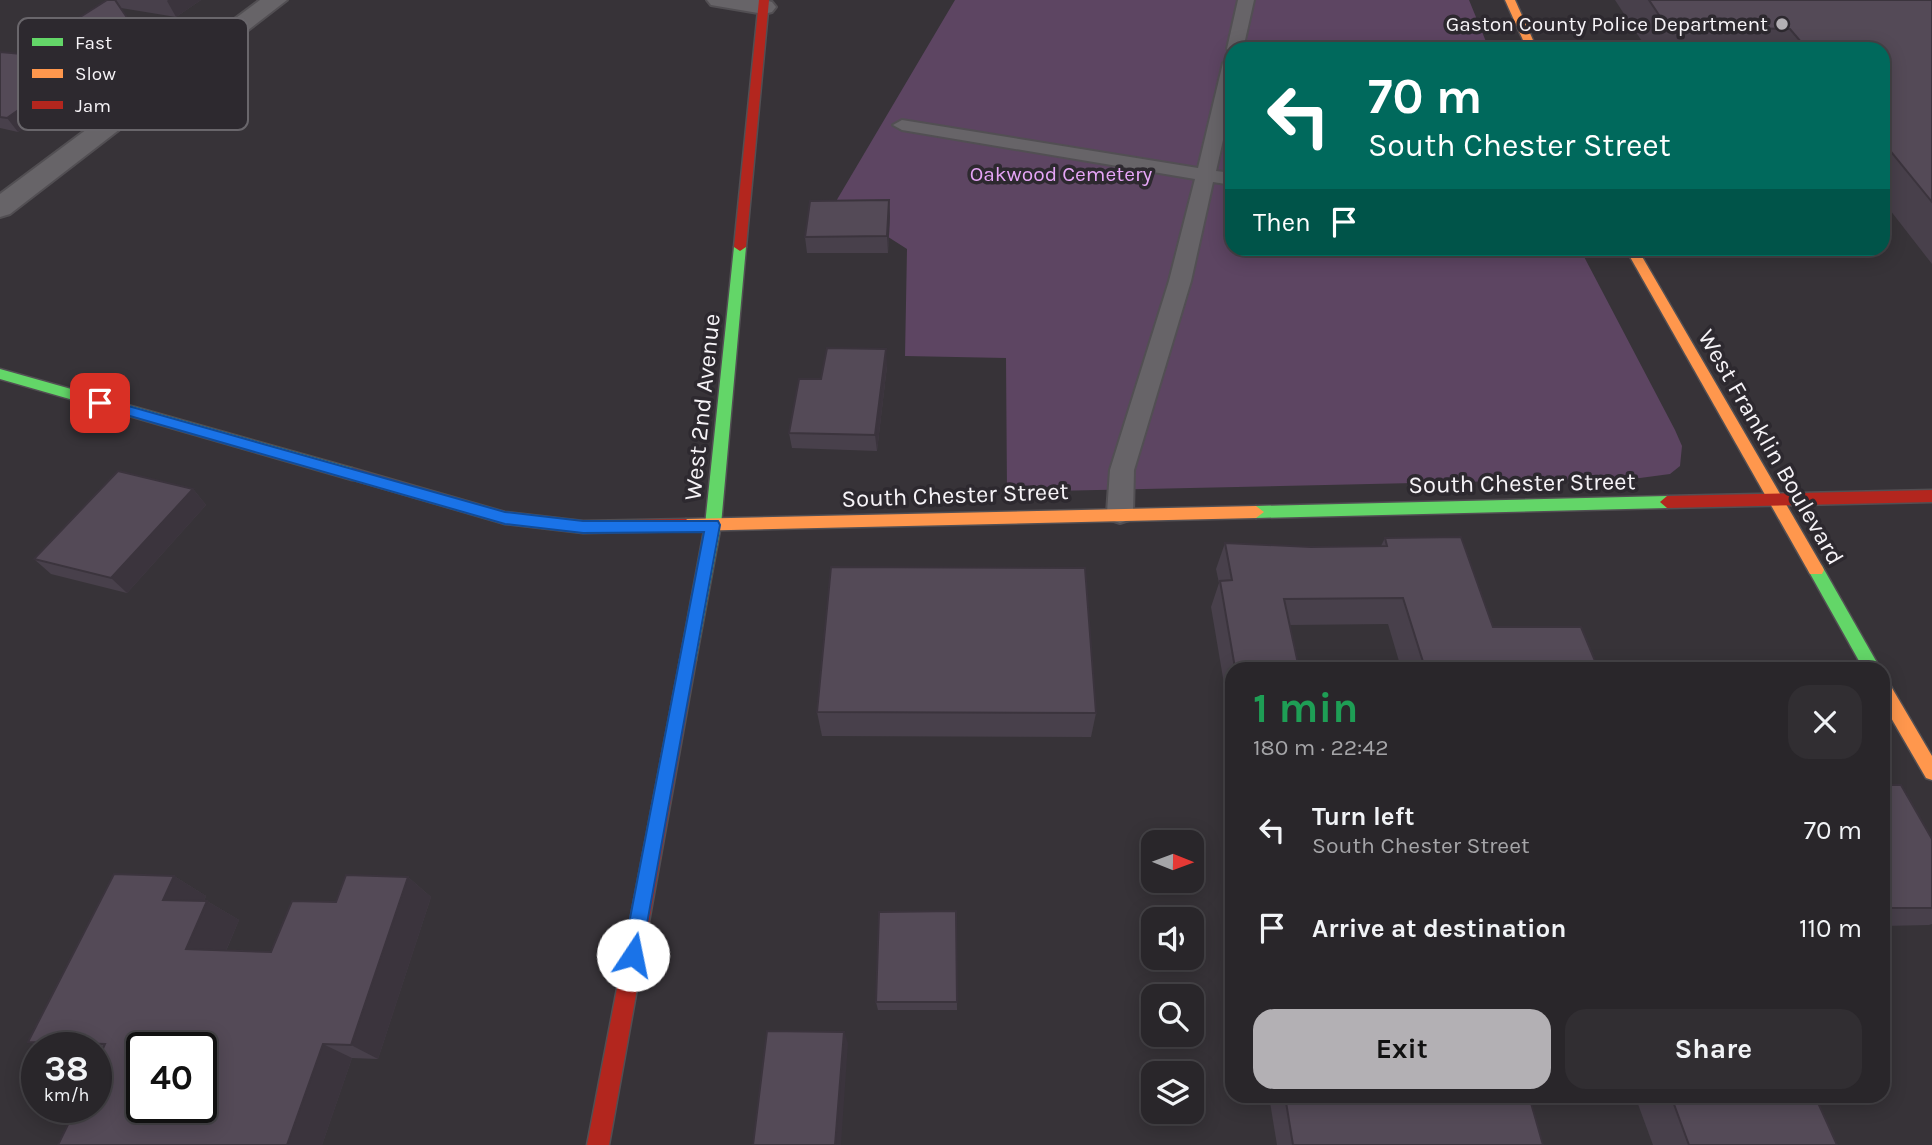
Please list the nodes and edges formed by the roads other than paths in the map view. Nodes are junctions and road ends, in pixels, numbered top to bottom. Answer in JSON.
{"nodes":[{"id":1,"x":275,"y":0,"type":"edge"},
{"id":2,"x":719,"y":0,"type":"edge"},
{"id":3,"x":1246,"y":0,"type":"edge"},
{"id":4,"x":1510,"y":0,"type":"edge"},
{"id":5,"x":764,"y":4,"type":"edge"},
{"id":6,"x":248,"y":20,"type":"edge"},
{"id":7,"x":1237,"y":42,"type":"edge"},
{"id":8,"x":1529,"y":42,"type":"edge"},
{"id":9,"x":1225,"y":94,"type":"edge"},
{"id":10,"x":902,"y":125,"type":"dead end"},
{"id":11,"x":103,"y":130,"type":"edge"},
{"id":12,"x":1207,"y":174,"type":"junction"},
{"id":13,"x":1225,"y":177,"type":"edge"},
{"id":14,"x":0,"y":208,"type":"edge"},
{"id":15,"x":1637,"y":256,"type":"edge"},
{"id":16,"x":0,"y":374,"type":"edge"},
{"id":17,"x":1932,"y":496,"type":"edge"},
{"id":18,"x":1776,"y":501,"type":"junction"},
{"id":19,"x":1120,"y":513,"type":"junction"},
{"id":20,"x":713,"y":525,"type":"junction"},
{"id":21,"x":1869,"y":662,"type":"edge"},
{"id":22,"x":1890,"y":700,"type":"edge"},
{"id":23,"x":1932,"y":772,"type":"edge"},
{"id":24,"x":598,"y":1145,"type":"edge"}],
"edges":[{"from":1,"to":6,"type":"street"},
{"from":2,"to":5,"type":"street"},
{"from":3,"to":7,"type":"lane"},
{"from":4,"to":8,"type":"main road"},
{"from":5,"to":20,"type":"main road","name":"West 2nd Avenue"},
{"from":9,"to":12,"type":"lane"},
{"from":10,"to":12,"type":"lane"},
{"from":11,"to":14,"type":"street"},
{"from":12,"to":13,"type":"lane"},
{"from":12,"to":19,"type":"lane"},
{"from":15,"to":18,"type":"main road","name":"West Franklin Boulevard"},
{"from":16,"to":20,"type":"main road","name":"South Chester Street"},
{"from":17,"to":18,"type":"main road","name":"South Chester Street"},
{"from":18,"to":19,"type":"main road","name":"South Chester Street"},
{"from":18,"to":21,"type":"main road","name":"West Franklin Boulevard"},
{"from":19,"to":20,"type":"main road","name":"South Chester Street"},
{"from":20,"to":24,"type":"main road","name":"West 2nd Avenue"},
{"from":22,"to":23,"type":"main road"}]}
